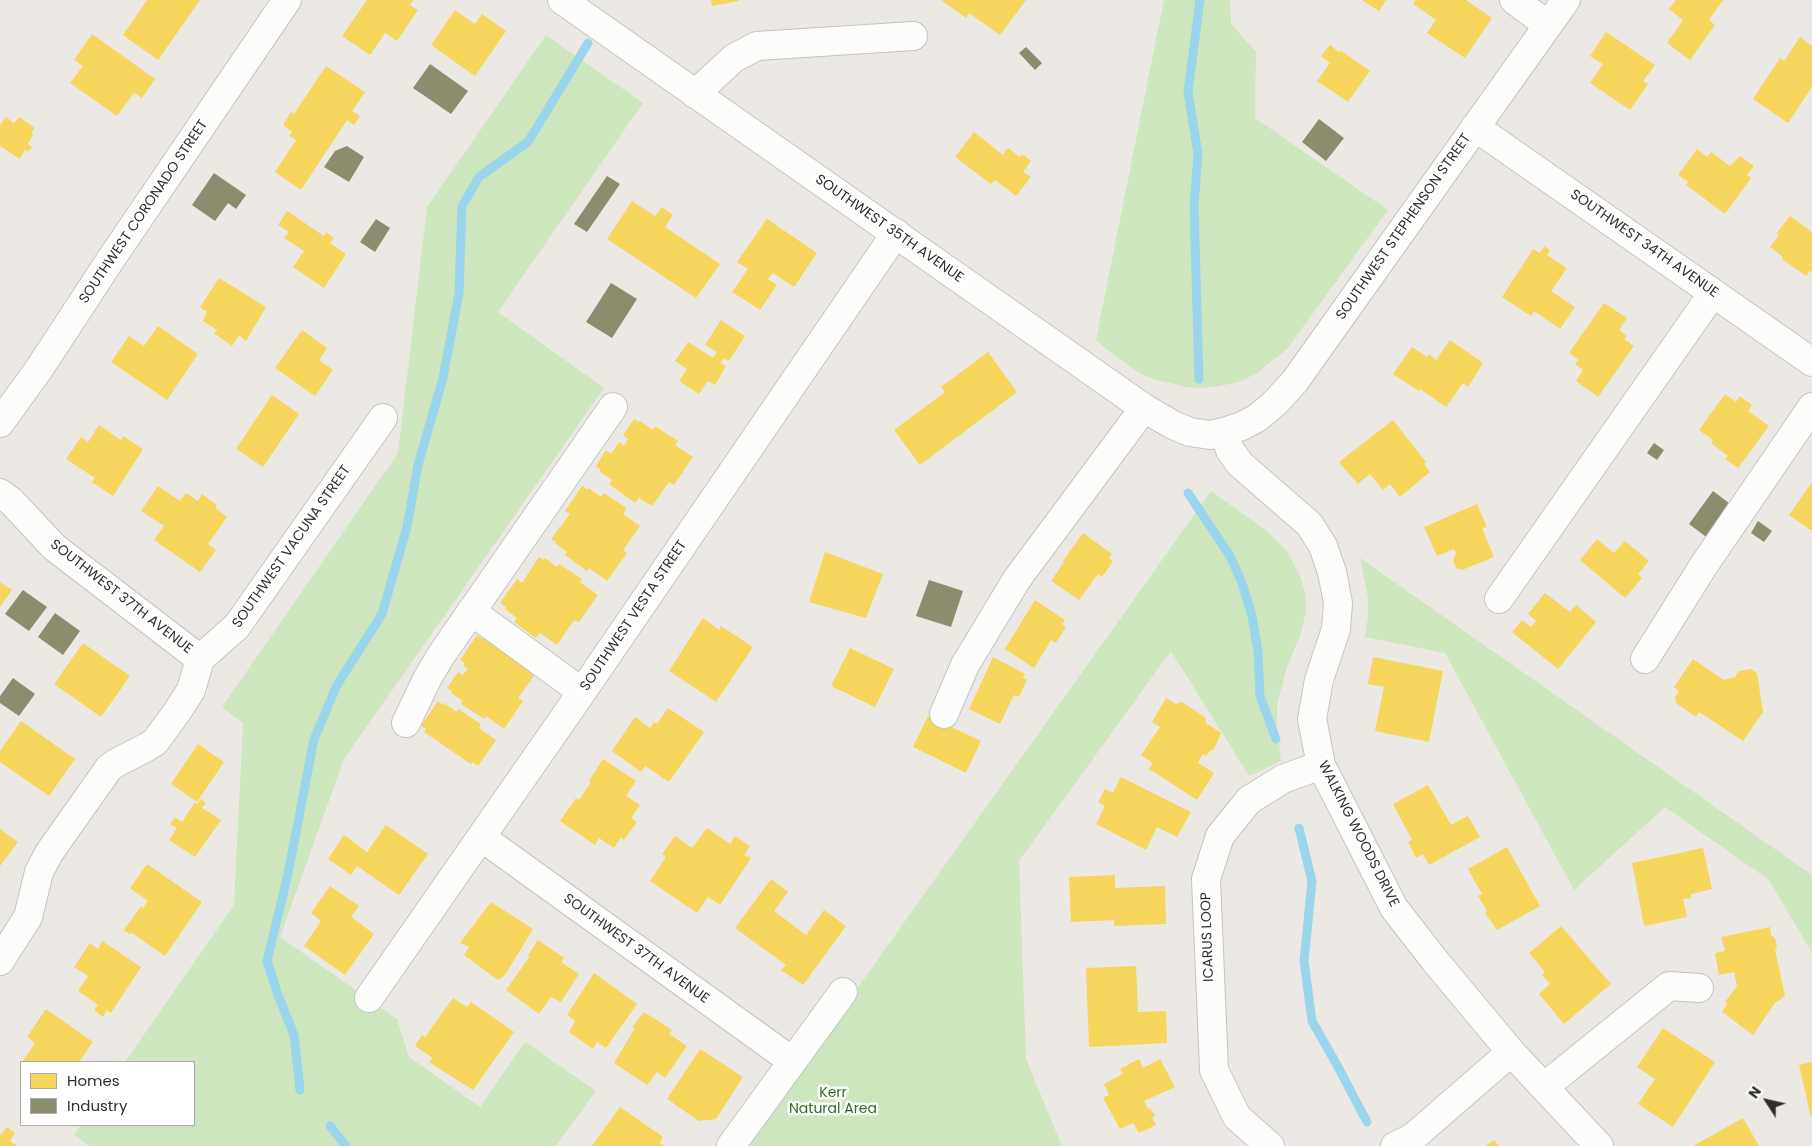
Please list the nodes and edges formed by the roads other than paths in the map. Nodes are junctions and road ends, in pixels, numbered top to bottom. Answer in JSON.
{"nodes":[{"id":1,"x":287,"y":0,"type":"edge"},
{"id":2,"x":562,"y":0,"type":"edge"},
{"id":3,"x":1514,"y":0,"type":"edge"},
{"id":4,"x":1566,"y":0,"type":"edge"},
{"id":5,"x":1548,"y":25,"type":"junction"},
{"id":6,"x":913,"y":36,"type":"dead end"},
{"id":7,"x":695,"y":94,"type":"junction"},
{"id":8,"x":1475,"y":127,"type":"junction"},
{"id":9,"x":896,"y":234,"type":"junction"},
{"id":10,"x":1713,"y":293,"type":"junction"},
{"id":11,"x":1812,"y":362,"type":"edge"},
{"id":12,"x":613,"y":407,"type":"dead end"},
{"id":13,"x":1812,"y":407,"type":"edge"},
{"id":14,"x":1144,"y":408,"type":"junction"},
{"id":15,"x":383,"y":418,"type":"dead end"},
{"id":16,"x":0,"y":423,"type":"edge"},
{"id":17,"x":1224,"y":432,"type":"junction"},
{"id":18,"x":0,"y":493,"type":"edge"},
{"id":19,"x":1500,"y":599,"type":"dead end"},
{"id":20,"x":472,"y":610,"type":"junction"},
{"id":21,"x":200,"y":659,"type":"junction"},
{"id":22,"x":1646,"y":659,"type":"dead end"},
{"id":23,"x":582,"y":692,"type":"junction"},
{"id":24,"x":944,"y":714,"type":"dead end"},
{"id":25,"x":406,"y":723,"type":"dead end"},
{"id":26,"x":1321,"y":765,"type":"junction"},
{"id":27,"x":481,"y":837,"type":"junction"},
{"id":28,"x":0,"y":961,"type":"edge"},
{"id":29,"x":1699,"y":988,"type":"dead end"},
{"id":30,"x":843,"y":992,"type":"dead end"},
{"id":31,"x":369,"y":998,"type":"dead end"},
{"id":32,"x":1511,"y":1052,"type":"junction"},
{"id":33,"x":792,"y":1061,"type":"junction"},
{"id":34,"x":1544,"y":1087,"type":"junction"},
{"id":35,"x":732,"y":1146,"type":"edge"},
{"id":36,"x":1270,"y":1146,"type":"edge"},
{"id":37,"x":1395,"y":1146,"type":"edge"},
{"id":38,"x":1599,"y":1146,"type":"edge"}],
"edges":[{"from":1,"to":16,"type":"street","name":"SOUTHWEST CORONADO STREET"},
{"from":2,"to":7,"type":"street","name":"SOUTHWEST 35TH AVENUE"},
{"from":3,"to":5,"type":"street"},
{"from":4,"to":5,"type":"street","name":"SOUTHWEST STEPHENSON STREET"},
{"from":5,"to":8,"type":"street","name":"SOUTHWEST STEPHENSON STREET"},
{"from":6,"to":7,"type":"street"},
{"from":7,"to":9,"type":"street","name":"SOUTHWEST 35TH AVENUE"},
{"from":8,"to":10,"type":"street","name":"SOUTHWEST 34TH AVENUE"},
{"from":8,"to":17,"type":"street","name":"SOUTHWEST STEPHENSON STREET"},
{"from":9,"to":14,"type":"street","name":"SOUTHWEST 35TH AVENUE"},
{"from":9,"to":23,"type":"street","name":"SOUTHWEST VESTA STREET"},
{"from":10,"to":11,"type":"street","name":"SOUTHWEST 34TH AVENUE"},
{"from":10,"to":19,"type":"street"},
{"from":12,"to":20,"type":"street"},
{"from":13,"to":22,"type":"street"},
{"from":14,"to":17,"type":"street","name":"SOUTHWEST 35TH AVENUE"},
{"from":14,"to":24,"type":"street"},
{"from":15,"to":21,"type":"street","name":"SOUTHWEST VACUNA STREET"},
{"from":17,"to":26,"type":"street","name":"WALKING WOODS DRIVE"},
{"from":18,"to":21,"type":"street","name":"SOUTHWEST 37TH AVENUE"},
{"from":20,"to":23,"type":"street"},
{"from":20,"to":25,"type":"street"},
{"from":21,"to":28,"type":"street"},
{"from":23,"to":27,"type":"street","name":"SOUTHWEST VESTA STREET"},
{"from":26,"to":32,"type":"street","name":"WALKING WOODS DRIVE"},
{"from":26,"to":36,"type":"street","name":"ICARUS LOOP"},
{"from":27,"to":31,"type":"street","name":"SOUTHWEST VESTA STREET"},
{"from":27,"to":33,"type":"street","name":"SOUTHWEST 37TH AVENUE"},
{"from":29,"to":34,"type":"street"},
{"from":30,"to":33,"type":"street"},
{"from":32,"to":34,"type":"street","name":"WALKING WOODS DRIVE"},
{"from":32,"to":37,"type":"street"},
{"from":33,"to":35,"type":"street"},
{"from":34,"to":38,"type":"street","name":"WALKING WOODS DRIVE"}]}
